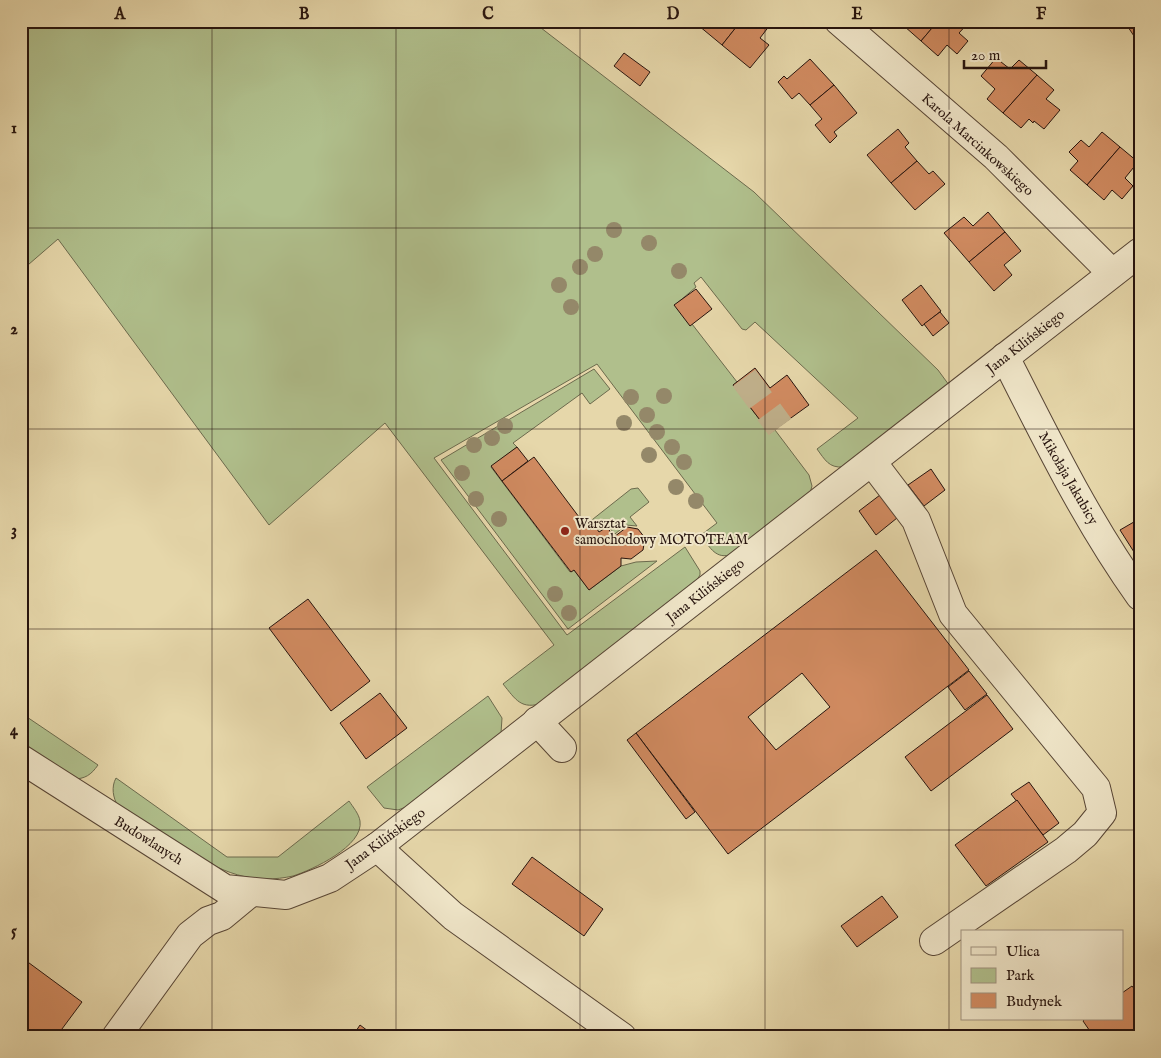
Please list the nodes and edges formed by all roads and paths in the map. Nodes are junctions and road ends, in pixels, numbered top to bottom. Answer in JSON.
{"nodes":[{"id":1,"x":839,"y":21,"type":"edge"},
{"id":2,"x":1140,"y":252,"type":"edge"},
{"id":3,"x":1112,"y":273,"type":"junction"},
{"id":4,"x":1005,"y":357,"type":"junction"},
{"id":5,"x":872,"y":462,"type":"junction"},
{"id":6,"x":1140,"y":596,"type":"edge"},
{"id":7,"x":537,"y":721,"type":"junction"},
{"id":8,"x":562,"y":748,"type":"dead end"},
{"id":9,"x":21,"y":759,"type":"edge"},
{"id":10,"x":377,"y":847,"type":"junction"},
{"id":11,"x":251,"y":892,"type":"junction"},
{"id":12,"x":286,"y":895,"type":"joint"},
{"id":13,"x":934,"y":941,"type":"dead end"},
{"id":14,"x":116,"y":1037,"type":"edge"},
{"id":15,"x":622,"y":1037,"type":"edge"}],
"edges":[{"from":1,"to":3,"type":"street","name":"Karola Marcinkowskiego"},
{"from":2,"to":3,"type":"street","name":"Jana Kilińskiego"},
{"from":3,"to":4,"type":"street","name":"Jana Kilińskiego"},
{"from":4,"to":5,"type":"street","name":"Jana Kilińskiego"},
{"from":4,"to":6,"type":"street","name":"Mikołaja Jakubicy"},
{"from":5,"to":7,"type":"street","name":"Jana Kilińskiego"},
{"from":5,"to":13,"type":"street"},
{"from":7,"to":8,"type":"street"},
{"from":7,"to":10,"type":"street","name":"Jana Kilińskiego"},
{"from":9,"to":11,"type":"street","name":"Budowlanych"},
{"from":10,"to":12,"type":"street","name":"Jana Kilińskiego"},
{"from":10,"to":15,"type":"street"},
{"from":11,"to":12,"type":"street","name":"Budowlanych"},
{"from":11,"to":14,"type":"street"}]}
